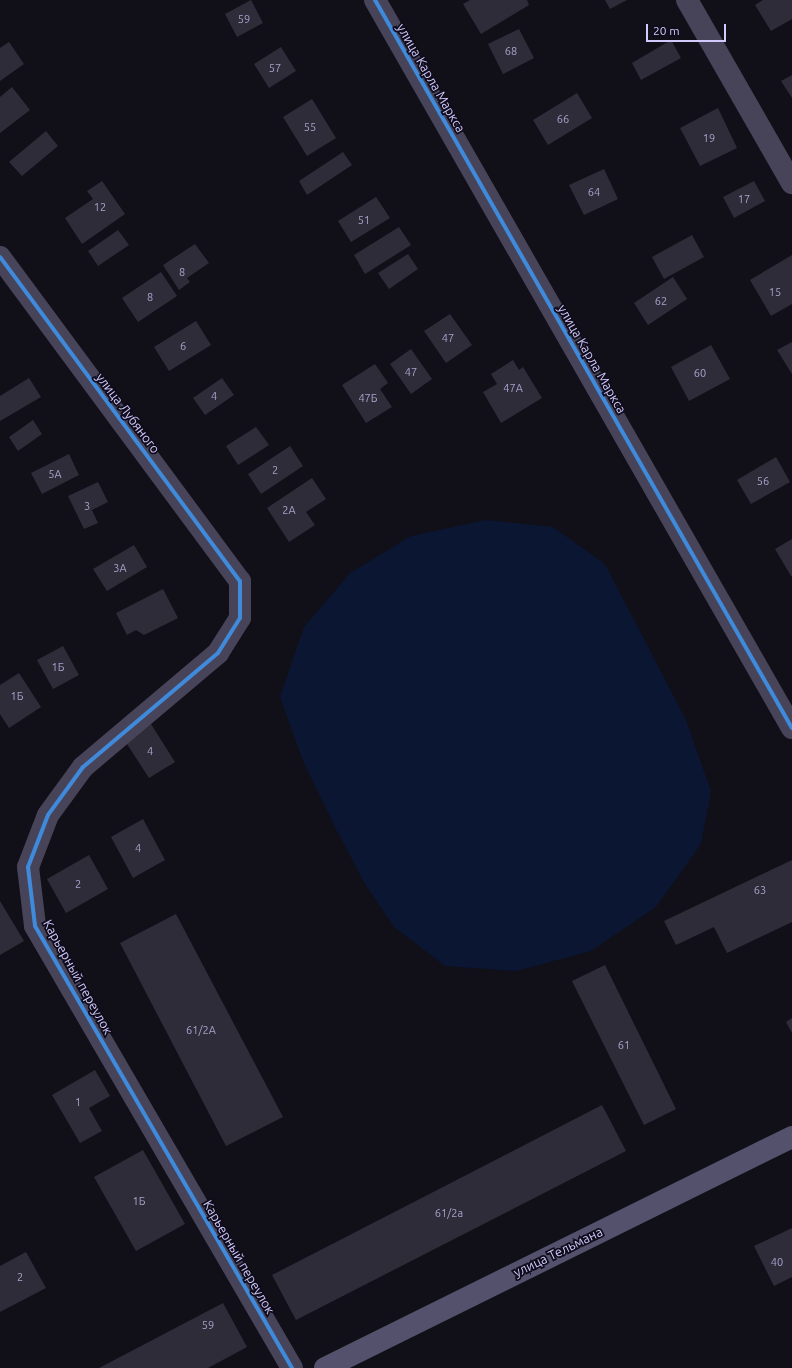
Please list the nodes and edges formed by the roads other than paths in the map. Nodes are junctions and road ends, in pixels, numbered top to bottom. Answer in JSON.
{"nodes":[{"id":1,"x":376,"y":0,"type":"edge"},
{"id":2,"x":687,"y":0,"type":"edge"},
{"id":3,"x":792,"y":183,"type":"edge"},
{"id":4,"x":0,"y":257,"type":"edge"},
{"id":5,"x":240,"y":581,"type":"joint"},
{"id":6,"x":792,"y":728,"type":"edge"},
{"id":7,"x":792,"y":1137,"type":"edge"},
{"id":8,"x":292,"y":1368,"type":"edge"},
{"id":9,"x":325,"y":1368,"type":"edge"}],
"edges":[{"from":1,"to":6,"type":"street","name":"улица Карла Маркса"},
{"from":2,"to":3,"type":"street"},
{"from":4,"to":5,"type":"street","name":"улица Лубяного"},
{"from":5,"to":8,"type":"street","name":"Карьерный переулок"},
{"from":7,"to":9,"type":"street","name":"улица Тельмана"}]}
